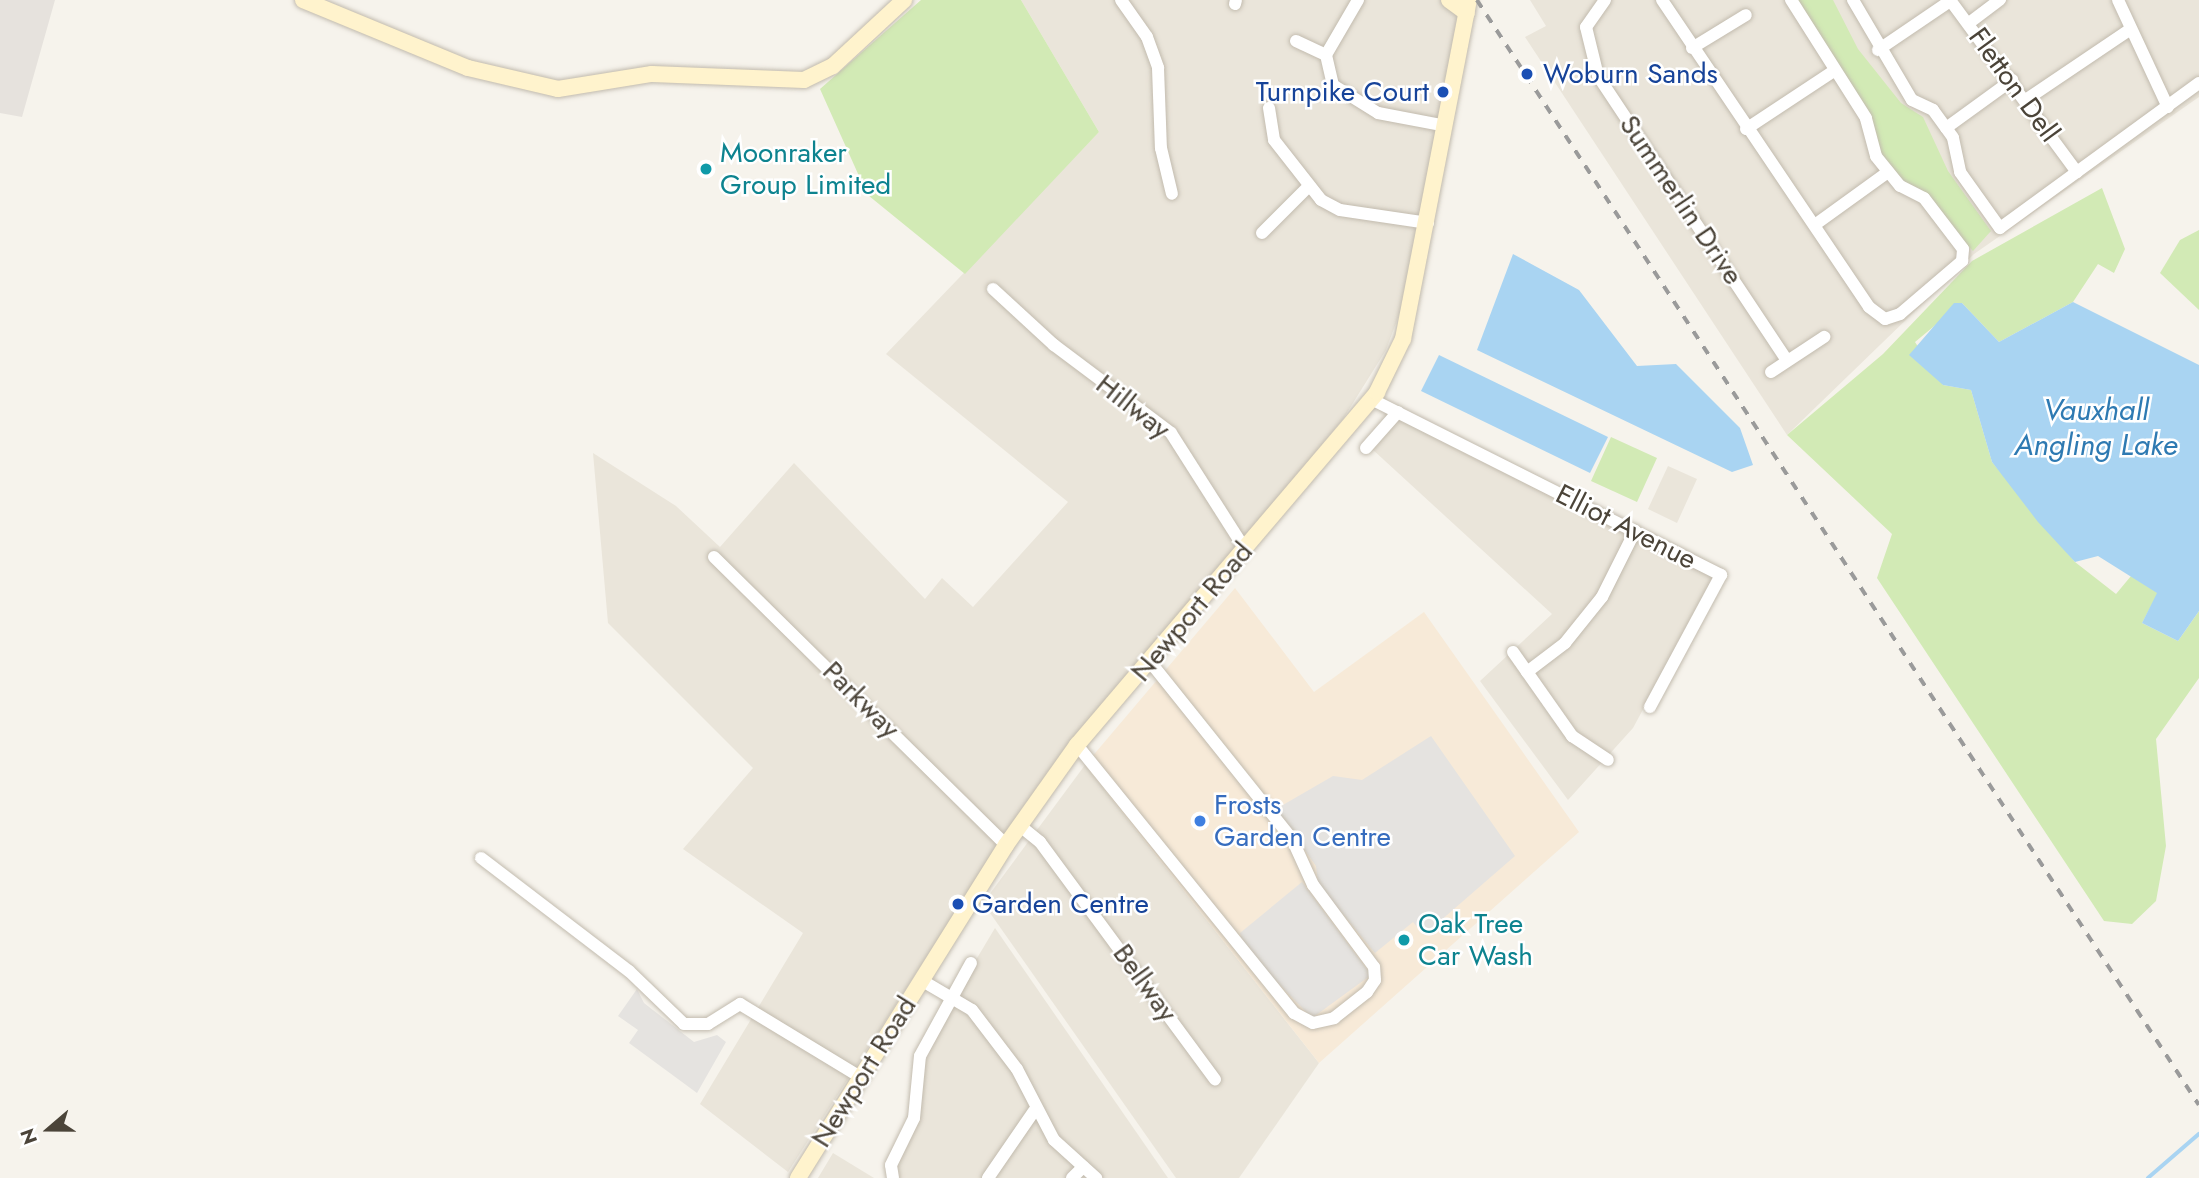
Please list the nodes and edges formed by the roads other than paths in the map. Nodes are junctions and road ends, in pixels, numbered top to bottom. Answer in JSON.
{"nodes":[{"id":1,"x":303,"y":0,"type":"edge"},
{"id":2,"x":904,"y":0,"type":"edge"},
{"id":3,"x":1121,"y":0,"type":"edge"},
{"id":4,"x":1358,"y":0,"type":"edge"},
{"id":5,"x":1449,"y":0,"type":"edge"},
{"id":6,"x":1605,"y":0,"type":"edge"},
{"id":7,"x":1662,"y":0,"type":"edge"},
{"id":8,"x":1791,"y":0,"type":"edge"},
{"id":9,"x":1853,"y":0,"type":"edge"},
{"id":10,"x":2000,"y":0,"type":"edge"},
{"id":11,"x":1950,"y":1,"type":"edge"},
{"id":12,"x":2123,"y":2,"type":"edge"},
{"id":13,"x":1468,"y":6,"type":"edge"},
{"id":14,"x":1746,"y":15,"type":"dead end"},
{"id":15,"x":1969,"y":23,"type":"junction"},
{"id":16,"x":2128,"y":32,"type":"junction"},
{"id":17,"x":1296,"y":41,"type":"dead end"},
{"id":18,"x":1692,"y":48,"type":"junction"},
{"id":19,"x":1878,"y":50,"type":"junction"},
{"id":20,"x":1326,"y":55,"type":"junction"},
{"id":21,"x":1832,"y":72,"type":"junction"},
{"id":22,"x":2012,"y":80,"type":"junction"},
{"id":23,"x":2199,"y":83,"type":"edge"},
{"id":24,"x":2026,"y":99,"type":"junction"},
{"id":25,"x":2168,"y":107,"type":"junction"},
{"id":26,"x":1269,"y":108,"type":"dead end"},
{"id":27,"x":1446,"y":126,"type":"junction"},
{"id":28,"x":1946,"y":128,"type":"junction"},
{"id":29,"x":1746,"y":130,"type":"junction"},
{"id":30,"x":1888,"y":172,"type":"junction"},
{"id":31,"x":2077,"y":172,"type":"junction"},
{"id":32,"x":1308,"y":187,"type":"junction"},
{"id":33,"x":1172,"y":194,"type":"dead end"},
{"id":34,"x":1428,"y":223,"type":"junction"},
{"id":35,"x":1816,"y":224,"type":"junction"},
{"id":36,"x":1262,"y":233,"type":"dead end"},
{"id":37,"x":993,"y":289,"type":"dead end"},
{"id":38,"x":1824,"y":337,"type":"dead end"},
{"id":39,"x":1787,"y":361,"type":"junction"},
{"id":40,"x":1771,"y":372,"type":"dead end"},
{"id":41,"x":1371,"y":399,"type":"junction"},
{"id":42,"x":1398,"y":412,"type":"junction"},
{"id":43,"x":1366,"y":448,"type":"dead end"},
{"id":44,"x":1635,"y":531,"type":"junction"},
{"id":45,"x":1245,"y":549,"type":"junction"},
{"id":46,"x":714,"y":557,"type":"dead end"},
{"id":47,"x":1513,"y":652,"type":"dead end"},
{"id":48,"x":1151,"y":663,"type":"junction"},
{"id":49,"x":1527,"y":672,"type":"junction"},
{"id":50,"x":1650,"y":707,"type":"dead end"},
{"id":51,"x":1077,"y":745,"type":"junction"},
{"id":52,"x":1608,"y":760,"type":"dead end"},
{"id":53,"x":1019,"y":825,"type":"junction"},
{"id":54,"x":1006,"y":845,"type":"junction"},
{"id":55,"x":481,"y":858,"type":"dead end"},
{"id":56,"x":971,"y":964,"type":"dead end"},
{"id":57,"x":921,"y":980,"type":"junction"},
{"id":58,"x":951,"y":997,"type":"junction"},
{"id":59,"x":860,"y":1077,"type":"junction"},
{"id":60,"x":1215,"y":1079,"type":"dead end"},
{"id":61,"x":1034,"y":1111,"type":"junction"},
{"id":62,"x":1083,"y":1167,"type":"junction"},
{"id":63,"x":798,"y":1178,"type":"edge"},
{"id":64,"x":893,"y":1178,"type":"edge"},
{"id":65,"x":988,"y":1178,"type":"edge"},
{"id":66,"x":1073,"y":1178,"type":"edge"},
{"id":67,"x":1096,"y":1178,"type":"edge"}],
"edges":[{"from":1,"to":2,"type":"street"},
{"from":3,"to":33,"type":"street"},
{"from":4,"to":20,"type":"street"},
{"from":5,"to":13,"type":"street"},
{"from":6,"to":39,"type":"street","name":"Summerlin Drive"},
{"from":7,"to":18,"type":"street"},
{"from":8,"to":21,"type":"street"},
{"from":9,"to":19,"type":"street"},
{"from":10,"to":15,"type":"street"},
{"from":11,"to":15,"type":"street","name":"Fletton Dell"},
{"from":11,"to":19,"type":"street"},
{"from":12,"to":16,"type":"street"},
{"from":13,"to":27,"type":"street","name":"Newport Road"},
{"from":14,"to":18,"type":"street"},
{"from":15,"to":22,"type":"street","name":"Fletton Dell"},
{"from":16,"to":24,"type":"street"},
{"from":16,"to":25,"type":"street"},
{"from":17,"to":20,"type":"street"},
{"from":18,"to":29,"type":"street"},
{"from":19,"to":28,"type":"street"},
{"from":20,"to":27,"type":"street"},
{"from":21,"to":29,"type":"street"},
{"from":21,"to":30,"type":"street"},
{"from":22,"to":24,"type":"street","name":"Fletton Dell"},
{"from":22,"to":28,"type":"street"},
{"from":23,"to":25,"type":"street"},
{"from":24,"to":31,"type":"street","name":"Fletton Dell"},
{"from":25,"to":31,"type":"street"},
{"from":26,"to":32,"type":"street"},
{"from":27,"to":34,"type":"street","name":"Newport Road"},
{"from":28,"to":31,"type":"street"},
{"from":29,"to":35,"type":"street"},
{"from":30,"to":35,"type":"street"},
{"from":30,"to":35,"type":"street"},
{"from":32,"to":34,"type":"street"},
{"from":32,"to":36,"type":"street"},
{"from":34,"to":41,"type":"street","name":"Newport Road"},
{"from":37,"to":45,"type":"street","name":"Hillway"},
{"from":38,"to":39,"type":"street"},
{"from":39,"to":40,"type":"street"},
{"from":41,"to":42,"type":"street","name":"Elliot Avenue"},
{"from":41,"to":45,"type":"street","name":"Newport Road"},
{"from":42,"to":43,"type":"street"},
{"from":42,"to":44,"type":"street","name":"Elliot Avenue"},
{"from":44,"to":49,"type":"street"},
{"from":44,"to":50,"type":"street","name":"Elliot Avenue"},
{"from":45,"to":48,"type":"street","name":"Newport Road"},
{"from":46,"to":54,"type":"street","name":"Parkway"},
{"from":47,"to":49,"type":"street"},
{"from":48,"to":51,"type":"street","name":"Newport Road"},
{"from":48,"to":51,"type":"street"},
{"from":49,"to":52,"type":"street"},
{"from":51,"to":53,"type":"street","name":"Newport Road"},
{"from":53,"to":54,"type":"street","name":"Newport Road"},
{"from":53,"to":60,"type":"street","name":"Bellway"},
{"from":54,"to":57,"type":"street","name":"Newport Road"},
{"from":55,"to":59,"type":"street"},
{"from":56,"to":58,"type":"street"},
{"from":57,"to":58,"type":"street"},
{"from":57,"to":59,"type":"street","name":"Newport Road"},
{"from":58,"to":61,"type":"street"},
{"from":58,"to":64,"type":"street"},
{"from":59,"to":63,"type":"street","name":"Newport Road"},
{"from":61,"to":62,"type":"street"},
{"from":61,"to":65,"type":"street"},
{"from":62,"to":66,"type":"street"},
{"from":62,"to":67,"type":"street"}]}
